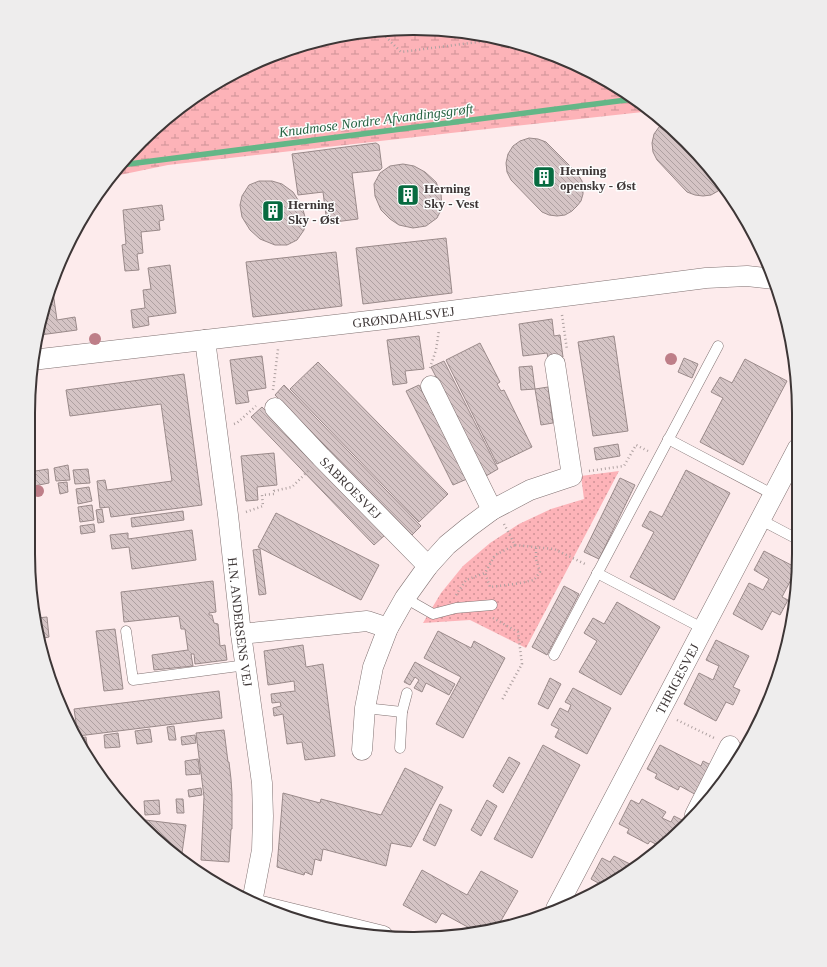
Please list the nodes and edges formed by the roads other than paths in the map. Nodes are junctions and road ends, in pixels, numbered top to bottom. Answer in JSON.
{"nodes":[{"id":1,"x":767,"y":278,"type":"edge"},
{"id":2,"x":205,"y":340,"type":"junction"},
{"id":3,"x":718,"y":346,"type":"dead end"},
{"id":4,"x":39,"y":359,"type":"edge"},
{"id":5,"x":555,"y":364,"type":"road end"},
{"id":6,"x":431,"y":386,"type":"road end"},
{"id":7,"x":268,"y":401,"type":"road end"},
{"id":8,"x":668,"y":439,"type":"junction"},
{"id":9,"x":792,"y":460,"type":"edge"},
{"id":10,"x":774,"y":495,"type":"junction"},
{"id":11,"x":494,"y":509,"type":"junction"},
{"id":12,"x":761,"y":520,"type":"junction"},
{"id":13,"x":792,"y":536,"type":"edge"},
{"id":14,"x":428,"y":566,"type":"junction"},
{"id":15,"x":597,"y":573,"type":"junction"},
{"id":16,"x":405,"y":598,"type":"junction"},
{"id":17,"x":492,"y":604,"type":"road end"},
{"id":18,"x":388,"y":628,"type":"junction"},
{"id":19,"x":704,"y":629,"type":"junction"},
{"id":20,"x":126,"y":631,"type":"dead end"},
{"id":21,"x":241,"y":634,"type":"junction"},
{"id":22,"x":554,"y":655,"type":"dead end"},
{"id":23,"x":246,"y":665,"type":"junction"},
{"id":24,"x":407,"y":693,"type":"dead end"},
{"id":25,"x":365,"y":708,"type":"junction"},
{"id":26,"x":402,"y":712,"type":"junction"},
{"id":27,"x":730,"y":746,"type":"road end"},
{"id":28,"x":400,"y":748,"type":"dead end"},
{"id":29,"x":362,"y":750,"type":"dead end"},
{"id":30,"x":706,"y":794,"type":"edge"},
{"id":31,"x":253,"y":896,"type":"edge"},
{"id":32,"x":559,"y":902,"type":"edge"}],
"edges":[{"from":1,"to":2,"type":"street","name":"GRØNDAHLSVEJ"},
{"from":2,"to":4,"type":"street","name":"GRØNDAHLSVEJ"},
{"from":2,"to":21,"type":"street","name":"H.N. ANDERSENS VEJ"},
{"from":3,"to":8,"type":"lane"},
{"from":5,"to":11,"type":"street"},
{"from":6,"to":11,"type":"street"},
{"from":7,"to":14,"type":"street","name":"SABROESVEJ"},
{"from":8,"to":10,"type":"lane"},
{"from":8,"to":15,"type":"lane"},
{"from":9,"to":10,"type":"street","name":"THRIGESVEJ"},
{"from":10,"to":12,"type":"street","name":"THRIGESVEJ"},
{"from":11,"to":14,"type":"street"},
{"from":12,"to":13,"type":"lane"},
{"from":12,"to":19,"type":"street","name":"THRIGESVEJ"},
{"from":14,"to":16,"type":"street"},
{"from":15,"to":19,"type":"lane"},
{"from":15,"to":22,"type":"lane"},
{"from":16,"to":17,"type":"lane"},
{"from":16,"to":18,"type":"street"},
{"from":18,"to":21,"type":"street"},
{"from":18,"to":25,"type":"street"},
{"from":19,"to":32,"type":"street","name":"THRIGESVEJ"},
{"from":20,"to":23,"type":"lane"},
{"from":21,"to":23,"type":"street","name":"H.N. ANDERSENS VEJ"},
{"from":23,"to":31,"type":"street","name":"H.N. ANDERSENS VEJ"},
{"from":24,"to":26,"type":"lane"},
{"from":25,"to":26,"type":"lane"},
{"from":25,"to":29,"type":"street"},
{"from":26,"to":28,"type":"lane"},
{"from":27,"to":30,"type":"street"}]}
